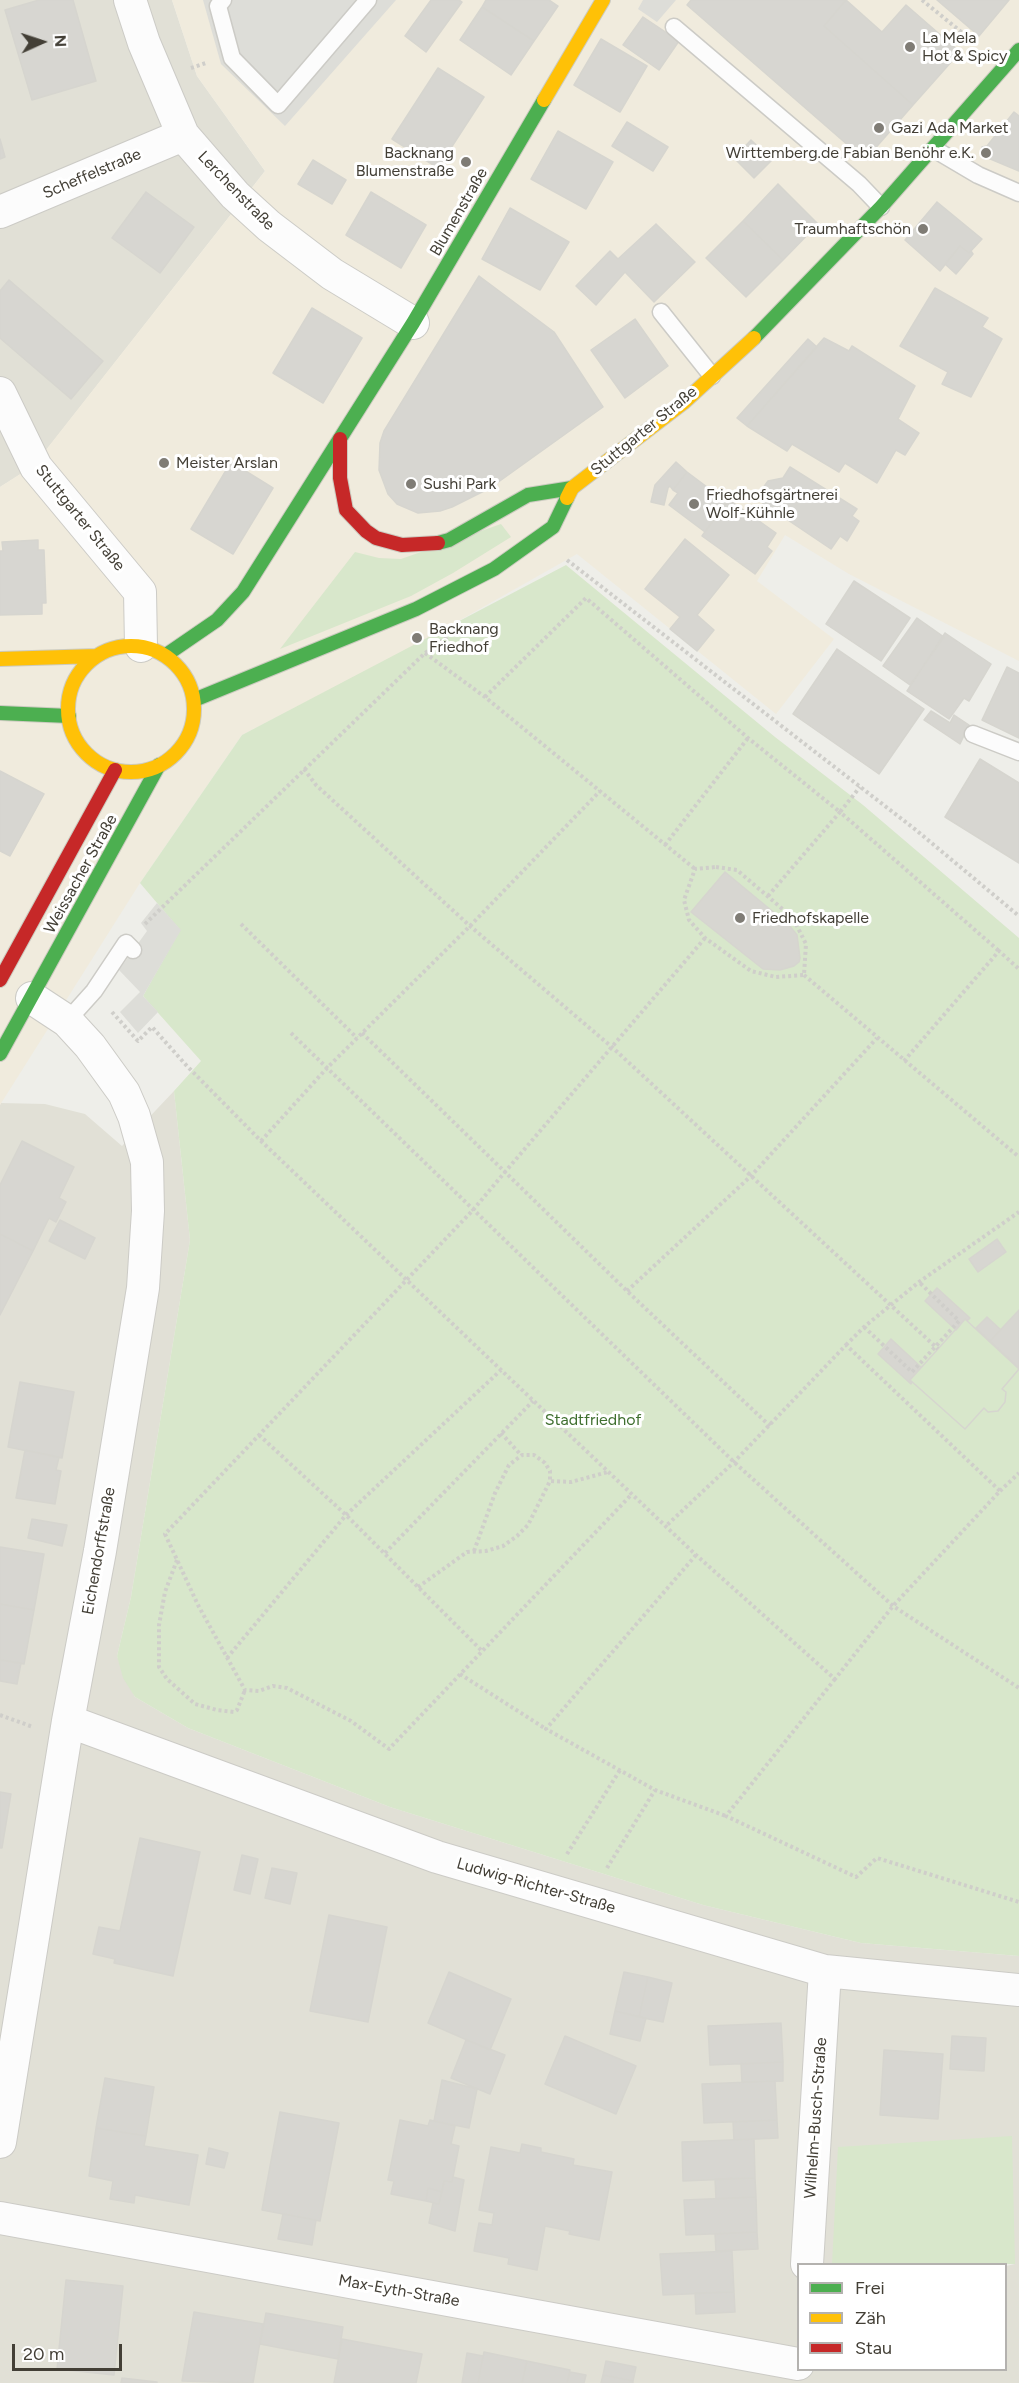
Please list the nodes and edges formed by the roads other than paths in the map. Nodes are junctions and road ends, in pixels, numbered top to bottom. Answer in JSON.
{"nodes":[{"id":1,"x":130,"y":0,"type":"edge"},
{"id":2,"x":223,"y":0,"type":"edge"},
{"id":3,"x":368,"y":0,"type":"edge"},
{"id":4,"x":603,"y":0,"type":"edge"},
{"id":5,"x":674,"y":27,"type":"dead end"},
{"id":6,"x":1019,"y":50,"type":"edge"},
{"id":7,"x":183,"y":135,"type":"junction"},
{"id":8,"x":934,"y":149,"type":"junction"},
{"id":9,"x":1019,"y":193,"type":"edge"},
{"id":10,"x":881,"y":207,"type":"junction"},
{"id":11,"x":0,"y":213,"type":"edge"},
{"id":12,"x":661,"y":312,"type":"dead end"},
{"id":13,"x":413,"y":323,"type":"junction"},
{"id":14,"x":712,"y":376,"type":"junction"},
{"id":15,"x":0,"y":393,"type":"edge"},
{"id":16,"x":340,"y":439,"type":"junction"},
{"id":17,"x":572,"y":488,"type":"junction"},
{"id":18,"x":153,"y":651,"type":"junction"},
{"id":19,"x":97,"y":656,"type":"junction"},
{"id":20,"x":0,"y":658,"type":"edge"},
{"id":21,"x":194,"y":700,"type":"junction"},
{"id":22,"x":0,"y":713,"type":"edge"},
{"id":23,"x":69,"y":716,"type":"junction"},
{"id":24,"x":974,"y":734,"type":"dead end"},
{"id":25,"x":1019,"y":752,"type":"edge"},
{"id":26,"x":159,"y":765,"type":"junction"},
{"id":27,"x":116,"y":770,"type":"junction"},
{"id":28,"x":130,"y":946,"type":"road end"},
{"id":29,"x":0,"y":979,"type":"edge"},
{"id":30,"x":32,"y":998,"type":"junction"},
{"id":31,"x":67,"y":1021,"type":"junction"},
{"id":32,"x":0,"y":1054,"type":"edge"},
{"id":33,"x":68,"y":1721,"type":"junction"},
{"id":34,"x":825,"y":1971,"type":"junction"},
{"id":35,"x":1019,"y":1990,"type":"edge"},
{"id":36,"x":0,"y":2142,"type":"edge"},
{"id":37,"x":0,"y":2218,"type":"edge"},
{"id":38,"x":807,"y":2263,"type":"edge"},
{"id":39,"x":797,"y":2364,"type":"edge"}],
"edges":[{"from":1,"to":7,"type":"street","name":"Lerchenstraße"},
{"from":2,"to":3,"type":"lane"},
{"from":4,"to":13,"type":"street","name":"Blumenstraße"},
{"from":5,"to":10,"type":"lane"},
{"from":6,"to":8,"type":"street","name":"Stuttgarter Straße"},
{"from":7,"to":11,"type":"street","name":"Scheffelstraße"},
{"from":7,"to":13,"type":"street","name":"Lerchenstraße"},
{"from":8,"to":9,"type":"lane"},
{"from":8,"to":10,"type":"street","name":"Stuttgarter Straße"},
{"from":10,"to":14,"type":"street","name":"Stuttgarter Straße"},
{"from":12,"to":14,"type":"lane"},
{"from":13,"to":16,"type":"street","name":"Blumenstraße"},
{"from":14,"to":17,"type":"street","name":"Stuttgarter Straße"},
{"from":15,"to":18,"type":"street","name":"Stuttgarter Straße"},
{"from":16,"to":17,"type":"street"},
{"from":16,"to":18,"type":"street","name":"Blumenstraße"},
{"from":17,"to":21,"type":"street","name":"Stuttgarter Straße"},
{"from":18,"to":19,"type":"street"},
{"from":18,"to":21,"type":"street"},
{"from":19,"to":20,"type":"street"},
{"from":19,"to":23,"type":"street"},
{"from":21,"to":26,"type":"street"},
{"from":22,"to":23,"type":"street"},
{"from":23,"to":27,"type":"street"},
{"from":24,"to":25,"type":"lane"},
{"from":26,"to":27,"type":"street"},
{"from":26,"to":30,"type":"street","name":"Weissacher Straße"},
{"from":27,"to":29,"type":"street","name":"Weissacher Straße"},
{"from":28,"to":31,"type":"lane"},
{"from":29,"to":30,"type":"street","name":"Weissacher Straße"},
{"from":30,"to":31,"type":"street","name":"Eichendorffstraße"},
{"from":30,"to":32,"type":"street","name":"Weissacher Straße"},
{"from":31,"to":33,"type":"street","name":"Eichendorffstraße"},
{"from":33,"to":34,"type":"street","name":"Ludwig-Richter-Straße"},
{"from":33,"to":36,"type":"street","name":"Eichendorffstraße"},
{"from":34,"to":35,"type":"street","name":"Ludwig-Richter-Straße"},
{"from":34,"to":38,"type":"street","name":"Wilhelm-Busch-Straße"},
{"from":37,"to":39,"type":"street","name":"Max-Eyth-Straße"}]}
